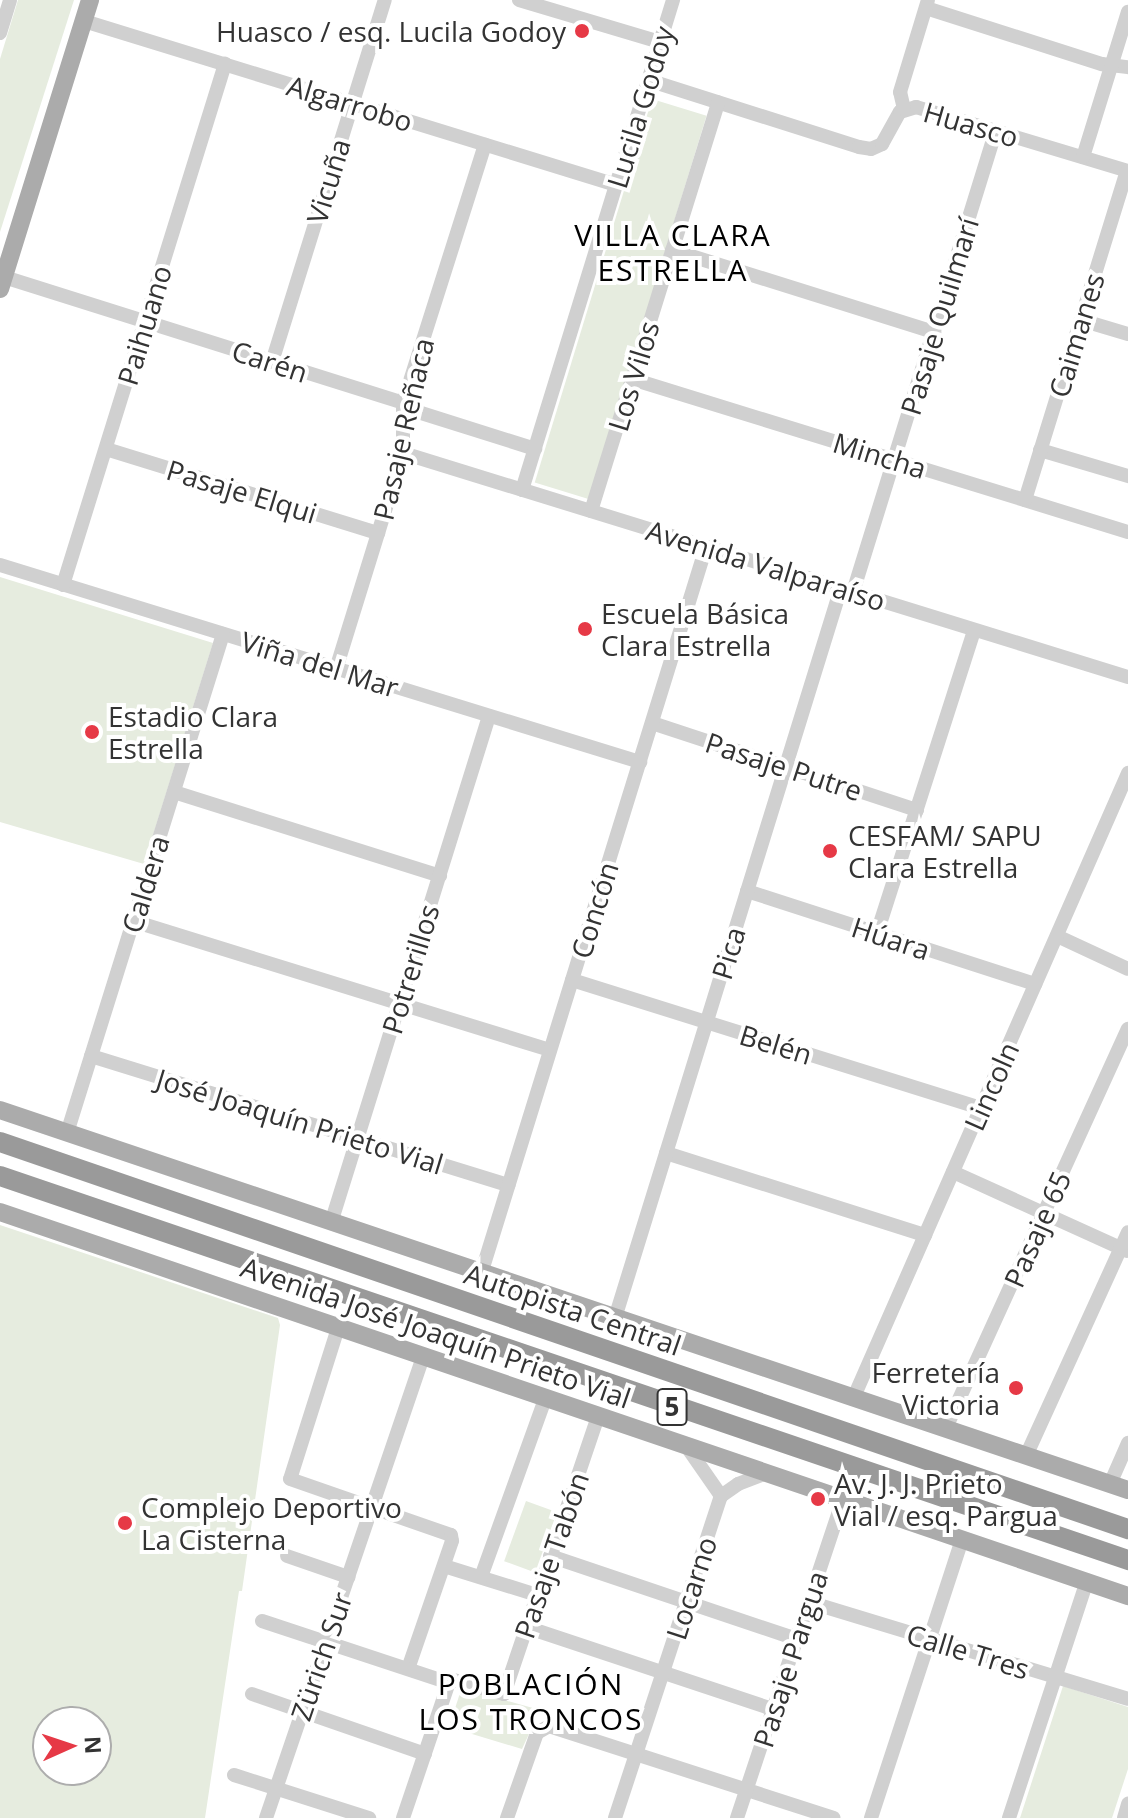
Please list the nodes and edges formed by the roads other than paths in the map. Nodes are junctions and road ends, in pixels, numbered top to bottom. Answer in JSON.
{"nodes":[{"id":1,"x":90,"y":0,"type":"edge"},
{"id":2,"x":385,"y":0,"type":"edge"},
{"id":3,"x":519,"y":0,"type":"edge"},
{"id":4,"x":673,"y":0,"type":"edge"},
{"id":5,"x":6,"y":1,"type":"edge"},
{"id":6,"x":927,"y":4,"type":"edge"},
{"id":7,"x":1128,"y":12,"type":"edge"},
{"id":8,"x":84,"y":21,"type":"junction"},
{"id":9,"x":0,"y":33,"type":"edge"},
{"id":10,"x":660,"y":42,"type":"junction"},
{"id":11,"x":225,"y":64,"type":"junction"},
{"id":12,"x":1112,"y":65,"type":"junction"},
{"id":13,"x":1128,"y":67,"type":"edge"},
{"id":14,"x":648,"y":80,"type":"junction"},
{"id":15,"x":718,"y":102,"type":"junction"},
{"id":16,"x":352,"y":104,"type":"junction"},
{"id":17,"x":904,"y":109,"type":"junction"},
{"id":18,"x":996,"y":131,"type":"junction"},
{"id":19,"x":485,"y":145,"type":"junction"},
{"id":20,"x":1083,"y":157,"type":"junction"},
{"id":21,"x":1127,"y":171,"type":"edge"},
{"id":22,"x":616,"y":185,"type":"junction"},
{"id":23,"x":672,"y":250,"type":"junction"},
{"id":24,"x":1,"y":282,"type":"edge"},
{"id":25,"x":1081,"y":320,"type":"junction"},
{"id":26,"x":145,"y":322,"type":"junction"},
{"id":27,"x":934,"y":332,"type":"junction"},
{"id":28,"x":1128,"y":334,"type":"edge"},
{"id":29,"x":272,"y":362,"type":"junction"},
{"id":30,"x":632,"y":379,"type":"junction"},
{"id":31,"x":403,"y":403,"type":"junction"},
{"id":32,"x":106,"y":449,"type":"junction"},
{"id":33,"x":535,"y":449,"type":"junction"},
{"id":34,"x":1040,"y":450,"type":"junction"},
{"id":35,"x":403,"y":453,"type":"junction"},
{"id":36,"x":894,"y":459,"type":"junction"},
{"id":37,"x":1128,"y":476,"type":"edge"},
{"id":38,"x":522,"y":490,"type":"junction"},
{"id":39,"x":1025,"y":500,"type":"junction"},
{"id":40,"x":591,"y":511,"type":"junction"},
{"id":41,"x":1128,"y":532,"type":"edge"},
{"id":42,"x":378,"y":533,"type":"junction"},
{"id":43,"x":706,"y":547,"type":"junction"},
{"id":44,"x":0,"y":565,"type":"edge"},
{"id":45,"x":63,"y":585,"type":"junction"},
{"id":46,"x":847,"y":590,"type":"junction"},
{"id":47,"x":974,"y":630,"type":"junction"},
{"id":48,"x":223,"y":634,"type":"junction"},
{"id":49,"x":336,"y":669,"type":"junction"},
{"id":50,"x":1128,"y":677,"type":"edge"},
{"id":51,"x":489,"y":716,"type":"junction"},
{"id":52,"x":652,"y":723,"type":"junction"},
{"id":53,"x":640,"y":762,"type":"junction"},
{"id":54,"x":786,"y":767,"type":"junction"},
{"id":55,"x":1128,"y":773,"type":"edge"},
{"id":56,"x":174,"y":792,"type":"junction"},
{"id":57,"x":917,"y":810,"type":"junction"},
{"id":58,"x":440,"y":876,"type":"junction"},
{"id":59,"x":747,"y":891,"type":"junction"},
{"id":60,"x":133,"y":921,"type":"junction"},
{"id":61,"x":877,"y":933,"type":"junction"},
{"id":62,"x":1057,"y":936,"type":"junction"},
{"id":63,"x":1128,"y":969,"type":"edge"},
{"id":64,"x":572,"y":980,"type":"junction"},
{"id":65,"x":1035,"y":984,"type":"junction"},
{"id":66,"x":400,"y":1004,"type":"junction"},
{"id":67,"x":706,"y":1022,"type":"junction"},
{"id":68,"x":1128,"y":1029,"type":"edge"},
{"id":69,"x":550,"y":1050,"type":"junction"},
{"id":70,"x":91,"y":1056,"type":"junction"},
{"id":71,"x":981,"y":1108,"type":"junction"},
{"id":72,"x":0,"y":1110,"type":"edge"},
{"id":73,"x":67,"y":1133,"type":"junction"},
{"id":74,"x":358,"y":1139,"type":"junction"},
{"id":75,"x":0,"y":1142,"type":"edge"},
{"id":76,"x":666,"y":1153,"type":"junction"},
{"id":77,"x":953,"y":1172,"type":"junction"},
{"id":78,"x":0,"y":1176,"type":"edge"},
{"id":79,"x":509,"y":1185,"type":"junction"},
{"id":80,"x":0,"y":1212,"type":"edge"},
{"id":81,"x":1044,"y":1213,"type":"junction"},
{"id":82,"x":331,"y":1223,"type":"junction"},
{"id":83,"x":1128,"y":1232,"type":"edge"},
{"id":84,"x":925,"y":1235,"type":"junction"},
{"id":85,"x":1124,"y":1249,"type":"edge"},
{"id":86,"x":481,"y":1274,"type":"junction"},
{"id":87,"x":615,"y":1318,"type":"junction"},
{"id":88,"x":338,"y":1328,"type":"junction"},
{"id":89,"x":423,"y":1357,"type":"junction"},
{"id":90,"x":545,"y":1399,"type":"junction"},
{"id":91,"x":853,"y":1399,"type":"junction"},
{"id":92,"x":598,"y":1416,"type":"junction"},
{"id":93,"x":945,"y":1430,"type":"junction"},
{"id":94,"x":1128,"y":1443,"type":"edge"},
{"id":95,"x":685,"y":1445,"type":"junction"},
{"id":96,"x":1026,"y":1456,"type":"junction"},
{"id":97,"x":766,"y":1473,"type":"junction"},
{"id":98,"x":1110,"y":1484,"type":"junction"},
{"id":99,"x":1128,"y":1490,"type":"edge"},
{"id":100,"x":721,"y":1496,"type":"junction"},
{"id":101,"x":843,"y":1499,"type":"junction"},
{"id":102,"x":371,"y":1508,"type":"junction"},
{"id":103,"x":1128,"y":1529,"type":"edge"},
{"id":104,"x":962,"y":1539,"type":"junction"},
{"id":105,"x":287,"y":1556,"type":"dead end"},
{"id":106,"x":550,"y":1556,"type":"junction"},
{"id":107,"x":1128,"y":1560,"type":"edge"},
{"id":108,"x":444,"y":1566,"type":"junction"},
{"id":109,"x":348,"y":1577,"type":"junction"},
{"id":110,"x":481,"y":1577,"type":"junction"},
{"id":111,"x":1087,"y":1581,"type":"junction"},
{"id":112,"x":537,"y":1595,"type":"junction"},
{"id":113,"x":1128,"y":1596,"type":"edge"},
{"id":114,"x":686,"y":1602,"type":"junction"},
{"id":115,"x":809,"y":1602,"type":"junction"},
{"id":116,"x":262,"y":1621,"type":"dead end"},
{"id":117,"x":526,"y":1627,"type":"junction"},
{"id":118,"x":797,"y":1639,"type":"junction"},
{"id":119,"x":929,"y":1639,"type":"junction"},
{"id":120,"x":325,"y":1642,"type":"junction"},
{"id":121,"x":408,"y":1669,"type":"junction"},
{"id":122,"x":664,"y":1671,"type":"junction"},
{"id":123,"x":1055,"y":1677,"type":"junction"},
{"id":124,"x":450,"y":1681,"type":"junction"},
{"id":125,"x":252,"y":1694,"type":"dead end"},
{"id":126,"x":1128,"y":1699,"type":"edge"},
{"id":127,"x":773,"y":1709,"type":"junction"},
{"id":128,"x":302,"y":1712,"type":"junction"},
{"id":129,"x":637,"y":1751,"type":"junction"},
{"id":130,"x":425,"y":1754,"type":"junction"},
{"id":131,"x":234,"y":1775,"type":"dead end"},
{"id":132,"x":275,"y":1788,"type":"junction"},
{"id":133,"x":747,"y":1791,"type":"junction"},
{"id":134,"x":1128,"y":1804,"type":"edge"},
{"id":135,"x":363,"y":1817,"type":"edge"},
{"id":136,"x":266,"y":1818,"type":"edge"},
{"id":137,"x":403,"y":1818,"type":"edge"},
{"id":138,"x":507,"y":1818,"type":"edge"},
{"id":139,"x":615,"y":1818,"type":"edge"},
{"id":140,"x":737,"y":1818,"type":"edge"},
{"id":141,"x":834,"y":1818,"type":"edge"},
{"id":142,"x":871,"y":1818,"type":"edge"},
{"id":143,"x":1009,"y":1818,"type":"edge"},
{"id":144,"x":1124,"y":1818,"type":"edge"}],
"edges":[{"from":1,"to":8,"type":"main road"},
{"from":2,"to":16,"type":"street","name":"Vicuña"},
{"from":3,"to":10,"type":"street"},
{"from":4,"to":10,"type":"street","name":"Lucila Godoy"},
{"from":5,"to":9,"type":"street"},
{"from":6,"to":12,"type":"street"},
{"from":6,"to":17,"type":"street"},
{"from":7,"to":12,"type":"street"},
{"from":8,"to":11,"type":"street","name":"Algarrobo"},
{"from":8,"to":24,"type":"main road"},
{"from":10,"to":14,"type":"street","name":"Lucila Godoy"},
{"from":11,"to":16,"type":"street","name":"Algarrobo"},
{"from":11,"to":26,"type":"street","name":"Paihuano"},
{"from":12,"to":13,"type":"street"},
{"from":12,"to":20,"type":"street"},
{"from":14,"to":15,"type":"street","name":"Huasco"},
{"from":14,"to":22,"type":"street","name":"Lucila Godoy"},
{"from":15,"to":17,"type":"street","name":"Huasco"},
{"from":15,"to":23,"type":"street","name":"Los Vilos"},
{"from":16,"to":19,"type":"street","name":"Algarrobo"},
{"from":16,"to":29,"type":"street","name":"Vicuña"},
{"from":17,"to":18,"type":"street","name":"Huasco"},
{"from":18,"to":20,"type":"street","name":"Huasco"},
{"from":18,"to":27,"type":"street","name":"Pasaje Quilmarí"},
{"from":19,"to":22,"type":"street","name":"Algarrobo"},
{"from":19,"to":31,"type":"street","name":"Pasaje Reñaca"},
{"from":20,"to":21,"type":"street","name":"Huasco"},
{"from":21,"to":25,"type":"street","name":"Caimanes"},
{"from":22,"to":33,"type":"street","name":"Lucila Godoy"},
{"from":23,"to":27,"type":"street"},
{"from":23,"to":30,"type":"street","name":"Los Vilos"},
{"from":24,"to":26,"type":"street","name":"Carén"},
{"from":25,"to":28,"type":"street"},
{"from":25,"to":34,"type":"street","name":"Caimanes"},
{"from":26,"to":29,"type":"street","name":"Carén"},
{"from":26,"to":32,"type":"street","name":"Paihuano"},
{"from":27,"to":36,"type":"street","name":"Pasaje Quilmarí"},
{"from":29,"to":31,"type":"street","name":"Carén"},
{"from":30,"to":36,"type":"street","name":"Mincha"},
{"from":30,"to":40,"type":"street","name":"Los Vilos"},
{"from":31,"to":33,"type":"street","name":"Carén"},
{"from":31,"to":35,"type":"street","name":"Pasaje Reñaca"},
{"from":32,"to":42,"type":"street","name":"Pasaje Elqui"},
{"from":32,"to":45,"type":"street","name":"Paihuano"},
{"from":33,"to":38,"type":"street","name":"Lucila Godoy"},
{"from":34,"to":37,"type":"street"},
{"from":34,"to":39,"type":"street","name":"Caimanes"},
{"from":35,"to":38,"type":"street","name":"Avenida Valparaíso"},
{"from":35,"to":42,"type":"street","name":"Pasaje Reñaca"},
{"from":36,"to":39,"type":"street","name":"Mincha"},
{"from":36,"to":46,"type":"street","name":"Pasaje Quilmarí"},
{"from":38,"to":40,"type":"street","name":"Avenida Valparaíso"},
{"from":39,"to":41,"type":"street","name":"Mincha"},
{"from":40,"to":43,"type":"street","name":"Avenida Valparaíso"},
{"from":42,"to":49,"type":"street","name":"Pasaje Reñaca"},
{"from":43,"to":46,"type":"street","name":"Avenida Valparaíso"},
{"from":43,"to":52,"type":"street","name":"Concón"},
{"from":44,"to":45,"type":"street","name":"Viña del Mar"},
{"from":45,"to":48,"type":"street","name":"Viña del Mar"},
{"from":46,"to":47,"type":"street","name":"Avenida Valparaíso"},
{"from":46,"to":54,"type":"street","name":"Pica"},
{"from":47,"to":50,"type":"street","name":"Avenida Valparaíso"},
{"from":47,"to":57,"type":"street"},
{"from":48,"to":49,"type":"street","name":"Viña del Mar"},
{"from":48,"to":56,"type":"street","name":"Caldera"},
{"from":49,"to":51,"type":"street","name":"Viña del Mar"},
{"from":51,"to":53,"type":"street","name":"Viña del Mar"},
{"from":51,"to":58,"type":"street","name":"Potrerillos"},
{"from":52,"to":53,"type":"street","name":"Concón"},
{"from":52,"to":54,"type":"street","name":"Pasaje Putre"},
{"from":53,"to":64,"type":"street","name":"Concón"},
{"from":54,"to":57,"type":"street","name":"Pasaje Putre"},
{"from":54,"to":59,"type":"street","name":"Pica"},
{"from":55,"to":62,"type":"street","name":"Lincoln"},
{"from":56,"to":58,"type":"street"},
{"from":56,"to":60,"type":"street","name":"Caldera"},
{"from":57,"to":61,"type":"street"},
{"from":58,"to":66,"type":"street","name":"Potrerillos"},
{"from":59,"to":61,"type":"street","name":"Húara"},
{"from":59,"to":67,"type":"street","name":"Pica"},
{"from":60,"to":66,"type":"street"},
{"from":60,"to":70,"type":"street","name":"Caldera"},
{"from":61,"to":65,"type":"street","name":"Húara"},
{"from":62,"to":63,"type":"street"},
{"from":62,"to":65,"type":"street","name":"Lincoln"},
{"from":64,"to":67,"type":"street","name":"Belén"},
{"from":64,"to":69,"type":"street","name":"Concón"},
{"from":65,"to":71,"type":"street","name":"Lincoln"},
{"from":66,"to":69,"type":"street"},
{"from":66,"to":74,"type":"street","name":"Potrerillos"},
{"from":67,"to":71,"type":"street","name":"Belén"},
{"from":67,"to":76,"type":"street","name":"Pica"},
{"from":68,"to":81,"type":"street","name":"Pasaje 65"},
{"from":69,"to":79,"type":"street","name":"Concón"},
{"from":70,"to":73,"type":"street","name":"Caldera"},
{"from":70,"to":74,"type":"street","name":"José Joaquín Prieto Vial"},
{"from":71,"to":77,"type":"street","name":"Lincoln"},
{"from":72,"to":73,"type":"main road"},
{"from":73,"to":82,"type":"main road"},
{"from":74,"to":79,"type":"street","name":"José Joaquín Prieto Vial"},
{"from":74,"to":82,"type":"street","name":"Potrerillos"},
{"from":75,"to":103,"type":"highway","name":"Autopista Central","number":"5"},
{"from":76,"to":84,"type":"street"},
{"from":76,"to":87,"type":"street","name":"Pica"},
{"from":77,"to":81,"type":"street"},
{"from":77,"to":84,"type":"street","name":"Lincoln"},
{"from":78,"to":107,"type":"highway","number":"5"},
{"from":79,"to":86,"type":"street","name":"Concón"},
{"from":80,"to":88,"type":"main road","name":"Avenida José Joaquín Prieto Vial"},
{"from":81,"to":85,"type":"street"},
{"from":81,"to":93,"type":"street","name":"Pasaje 65"},
{"from":82,"to":86,"type":"main road"},
{"from":83,"to":85,"type":"street"},
{"from":84,"to":91,"type":"street","name":"Lincoln"},
{"from":85,"to":96,"type":"street"},
{"from":86,"to":87,"type":"main road"},
{"from":87,"to":91,"type":"main road"},
{"from":88,"to":89,"type":"main road","name":"Avenida José Joaquín Prieto Vial"},
{"from":88,"to":102,"type":"street"},
{"from":89,"to":90,"type":"main road","name":"Avenida José Joaquín Prieto Vial"},
{"from":89,"to":102,"type":"street","name":"Zürich Sur"},
{"from":90,"to":92,"type":"main road","name":"Avenida José Joaquín Prieto Vial"},
{"from":90,"to":110,"type":"street"},
{"from":91,"to":93,"type":"main road"},
{"from":92,"to":95,"type":"main road","name":"Avenida José Joaquín Prieto Vial"},
{"from":92,"to":106,"type":"street","name":"Pasaje Tabón"},
{"from":93,"to":96,"type":"main road"},
{"from":94,"to":98,"type":"street"},
{"from":95,"to":97,"type":"main road","name":"Avenida José Joaquín Prieto Vial"},
{"from":95,"to":100,"type":"street"},
{"from":96,"to":98,"type":"main road"},
{"from":97,"to":100,"type":"street"},
{"from":97,"to":101,"type":"main road","name":"Avenida José Joaquín Prieto Vial"},
{"from":98,"to":99,"type":"main road"},
{"from":100,"to":114,"type":"street","name":"Locarno"},
{"from":101,"to":104,"type":"main road","name":"Avenida José Joaquín Prieto Vial"},
{"from":101,"to":115,"type":"street","name":"Pasaje Pargua"},
{"from":102,"to":108,"type":"street"},
{"from":102,"to":109,"type":"street","name":"Zürich Sur"},
{"from":104,"to":111,"type":"main road","name":"Avenida José Joaquín Prieto Vial"},
{"from":104,"to":119,"type":"street"},
{"from":105,"to":109,"type":"street"},
{"from":106,"to":112,"type":"street","name":"Pasaje Tabón"},
{"from":106,"to":114,"type":"street"},
{"from":108,"to":110,"type":"street"},
{"from":108,"to":121,"type":"street"},
{"from":109,"to":120,"type":"street","name":"Zürich Sur"},
{"from":110,"to":112,"type":"street"},
{"from":111,"to":113,"type":"main road","name":"Avenida José Joaquín Prieto Vial"},
{"from":111,"to":123,"type":"street"},
{"from":112,"to":117,"type":"street","name":"Pasaje Tabón"},
{"from":114,"to":118,"type":"street"},
{"from":114,"to":122,"type":"street","name":"Locarno"},
{"from":115,"to":118,"type":"street","name":"Pasaje Pargua"},
{"from":115,"to":119,"type":"street","name":"Calle Tres"},
{"from":116,"to":120,"type":"street"},
{"from":117,"to":122,"type":"street"},
{"from":117,"to":124,"type":"street","name":"Pasaje Tabón"},
{"from":118,"to":127,"type":"street","name":"Pasaje Pargua"},
{"from":119,"to":123,"type":"street","name":"Calle Tres"},
{"from":119,"to":142,"type":"street"},
{"from":120,"to":121,"type":"street"},
{"from":120,"to":128,"type":"street","name":"Zürich Sur"},
{"from":121,"to":124,"type":"street"},
{"from":122,"to":127,"type":"street"},
{"from":122,"to":129,"type":"street","name":"Locarno"},
{"from":123,"to":126,"type":"street","name":"Calle Tres"},
{"from":123,"to":143,"type":"street"},
{"from":124,"to":130,"type":"street"},
{"from":125,"to":128,"type":"street"},
{"from":127,"to":133,"type":"street","name":"Pasaje Pargua"},
{"from":128,"to":130,"type":"street"},
{"from":128,"to":132,"type":"street","name":"Zürich Sur"},
{"from":129,"to":133,"type":"street"},
{"from":129,"to":138,"type":"street"},
{"from":129,"to":139,"type":"street","name":"Locarno"},
{"from":130,"to":137,"type":"street"},
{"from":131,"to":132,"type":"street"},
{"from":132,"to":135,"type":"street"},
{"from":132,"to":136,"type":"street","name":"Zürich Sur"},
{"from":133,"to":140,"type":"street","name":"Pasaje Pargua"},
{"from":133,"to":141,"type":"street"},
{"from":134,"to":144,"type":"street"}]}
